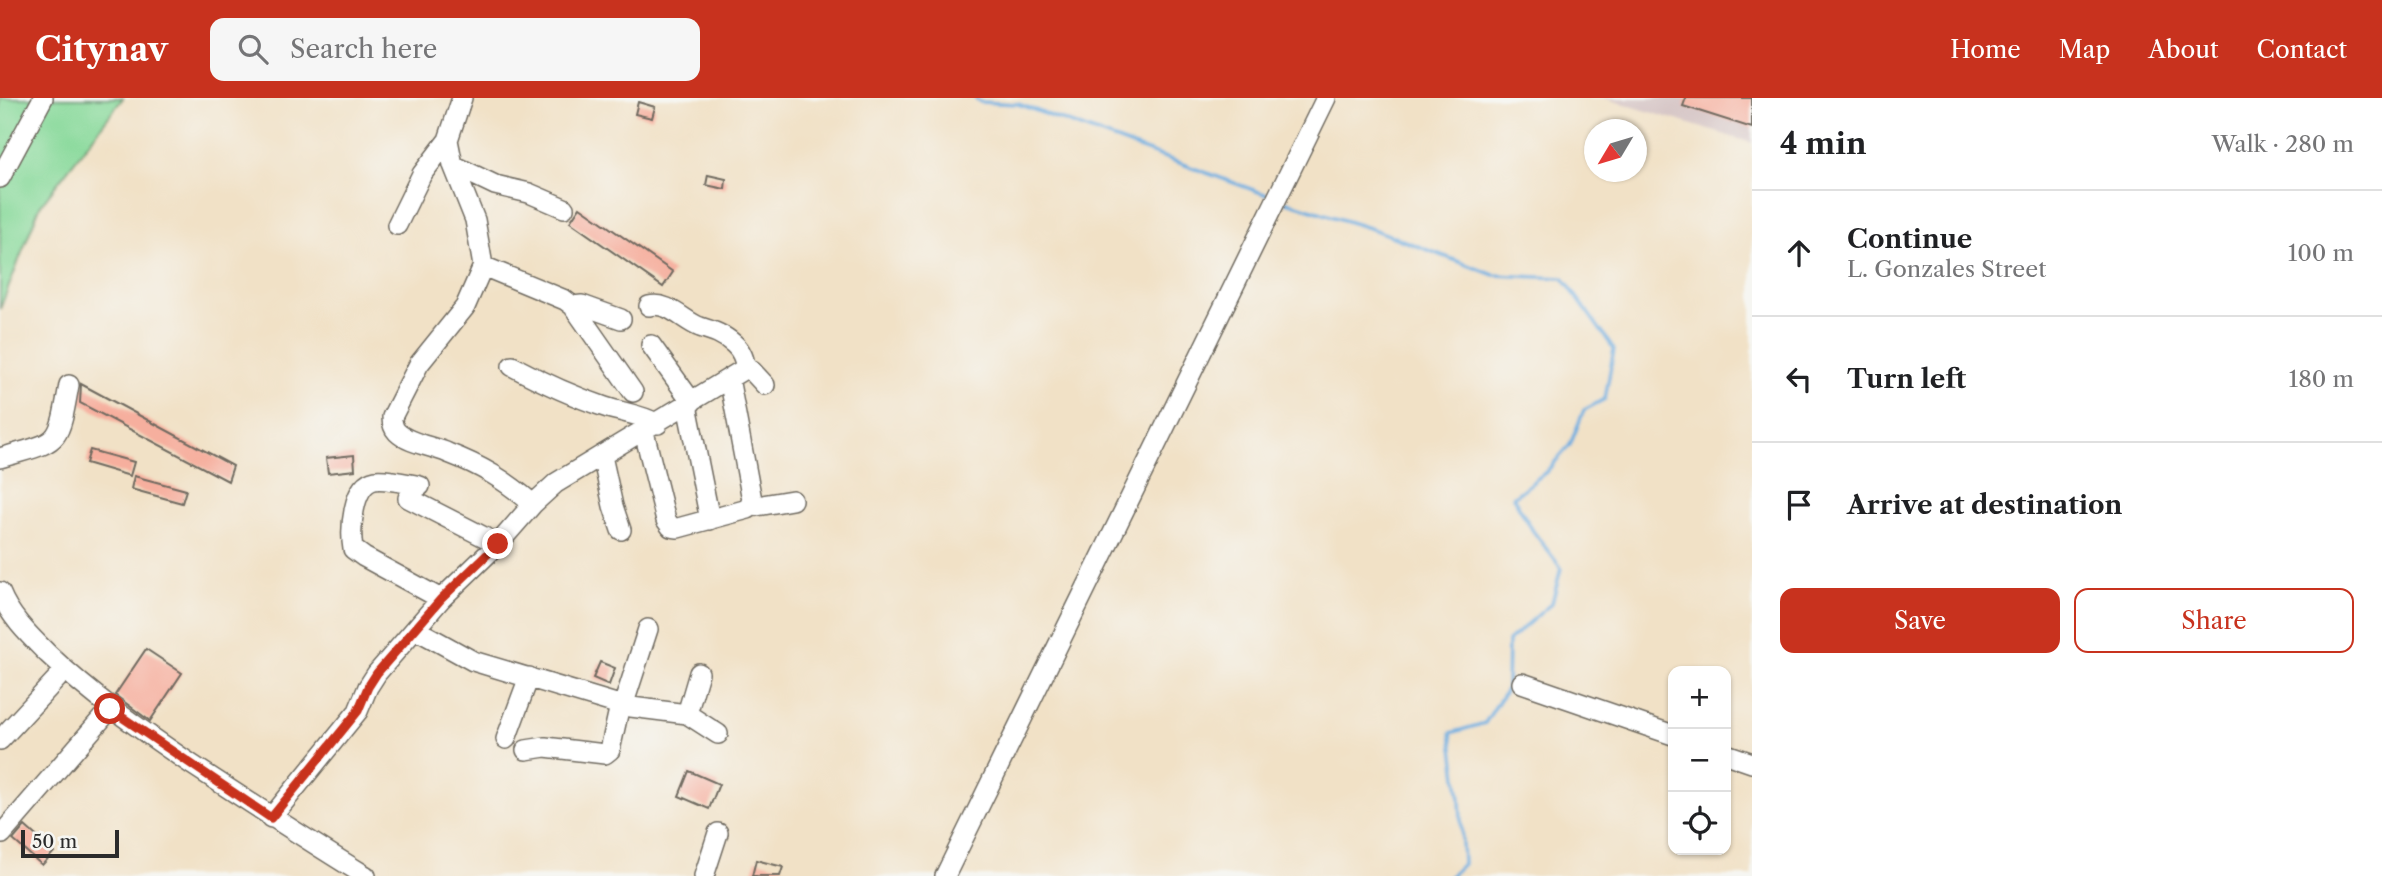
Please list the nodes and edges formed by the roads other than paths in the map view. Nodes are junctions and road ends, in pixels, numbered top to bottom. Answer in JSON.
{"nodes":[{"id":1,"x":43,"y":98,"type":"edge"},
{"id":2,"x":462,"y":98,"type":"edge"},
{"id":3,"x":1326,"y":98,"type":"edge"},
{"id":4,"x":448,"y":140,"type":"junction"},
{"id":5,"x":453,"y":165,"type":"junction"},
{"id":6,"x":0,"y":178,"type":"edge"},
{"id":7,"x":564,"y":208,"type":"dead end"},
{"id":8,"x":397,"y":225,"type":"dead end"},
{"id":9,"x":483,"y":266,"type":"junction"},
{"id":10,"x":573,"y":306,"type":"junction"},
{"id":11,"x":649,"y":306,"type":"dead end"},
{"id":12,"x":621,"y":319,"type":"dead end"},
{"id":13,"x":651,"y":345,"type":"dead end"},
{"id":14,"x":512,"y":366,"type":"dead end"},
{"id":15,"x":738,"y":373,"type":"junction"},
{"id":16,"x":69,"y":385,"type":"dead end"},
{"id":17,"x":765,"y":386,"type":"dead end"},
{"id":18,"x":633,"y":392,"type":"dead end"},
{"id":19,"x":690,"y":403,"type":"junction"},
{"id":20,"x":651,"y":428,"type":"junction"},
{"id":21,"x":602,"y":456,"type":"junction"},
{"id":22,"x":0,"y":458,"type":"edge"},
{"id":23,"x":792,"y":500,"type":"dead end"},
{"id":24,"x":533,"y":504,"type":"junction"},
{"id":25,"x":751,"y":507,"type":"junction"},
{"id":26,"x":710,"y":520,"type":"junction"},
{"id":27,"x":621,"y":530,"type":"dead end"},
{"id":28,"x":498,"y":544,"type":"junction"},
{"id":29,"x":0,"y":592,"type":"edge"},
{"id":30,"x":441,"y":599,"type":"junction"},
{"id":31,"x":415,"y":629,"type":"junction"},
{"id":32,"x":648,"y":629,"type":"dead end"},
{"id":33,"x":65,"y":670,"type":"junction"},
{"id":34,"x":699,"y":673,"type":"dead end"},
{"id":35,"x":529,"y":677,"type":"junction"},
{"id":36,"x":1522,"y":683,"type":"dead end"},
{"id":37,"x":621,"y":705,"type":"junction"},
{"id":38,"x":110,"y":709,"type":"junction"},
{"id":39,"x":687,"y":714,"type":"junction"},
{"id":40,"x":1668,"y":733,"type":"edge"},
{"id":41,"x":718,"y":734,"type":"dead end"},
{"id":42,"x":506,"y":739,"type":"dead end"},
{"id":43,"x":0,"y":740,"type":"edge"},
{"id":44,"x":526,"y":750,"type":"dead end"},
{"id":45,"x":1731,"y":756,"type":"edge"},
{"id":46,"x":1752,"y":763,"type":"edge"},
{"id":47,"x":271,"y":818,"type":"junction"},
{"id":48,"x":2,"y":834,"type":"dead end"},
{"id":49,"x":718,"y":834,"type":"dead end"},
{"id":50,"x":366,"y":876,"type":"edge"},
{"id":51,"x":704,"y":876,"type":"edge"},
{"id":52,"x":945,"y":876,"type":"edge"}],
"edges":[{"from":1,"to":6,"type":"street"},
{"from":2,"to":4,"type":"street"},
{"from":3,"to":52,"type":"street"},
{"from":4,"to":5,"type":"street"},
{"from":4,"to":8,"type":"street"},
{"from":5,"to":7,"type":"street"},
{"from":5,"to":9,"type":"street"},
{"from":9,"to":10,"type":"street"},
{"from":9,"to":24,"type":"street"},
{"from":10,"to":12,"type":"street"},
{"from":10,"to":18,"type":"street"},
{"from":11,"to":15,"type":"street"},
{"from":13,"to":19,"type":"street"},
{"from":14,"to":20,"type":"street"},
{"from":15,"to":17,"type":"street"},
{"from":15,"to":19,"type":"street"},
{"from":15,"to":25,"type":"street"},
{"from":16,"to":22,"type":"street"},
{"from":19,"to":20,"type":"street"},
{"from":19,"to":26,"type":"street"},
{"from":20,"to":21,"type":"street"},
{"from":20,"to":26,"type":"street"},
{"from":21,"to":24,"type":"street"},
{"from":21,"to":27,"type":"street"},
{"from":23,"to":25,"type":"street"},
{"from":24,"to":28,"type":"street"},
{"from":25,"to":26,"type":"street"},
{"from":28,"to":30,"type":"street"},
{"from":28,"to":30,"type":"street"},
{"from":29,"to":33,"type":"street"},
{"from":30,"to":31,"type":"street"},
{"from":31,"to":35,"type":"street"},
{"from":31,"to":47,"type":"street"},
{"from":32,"to":37,"type":"street"},
{"from":33,"to":38,"type":"street"},
{"from":33,"to":43,"type":"street"},
{"from":34,"to":39,"type":"street"},
{"from":35,"to":37,"type":"street"},
{"from":35,"to":42,"type":"street"},
{"from":36,"to":40,"type":"street"},
{"from":37,"to":39,"type":"street"},
{"from":37,"to":44,"type":"street"},
{"from":38,"to":47,"type":"street"},
{"from":38,"to":48,"type":"street"},
{"from":39,"to":41,"type":"street"},
{"from":45,"to":46,"type":"street"},
{"from":47,"to":50,"type":"street"},
{"from":49,"to":51,"type":"street"}]}
